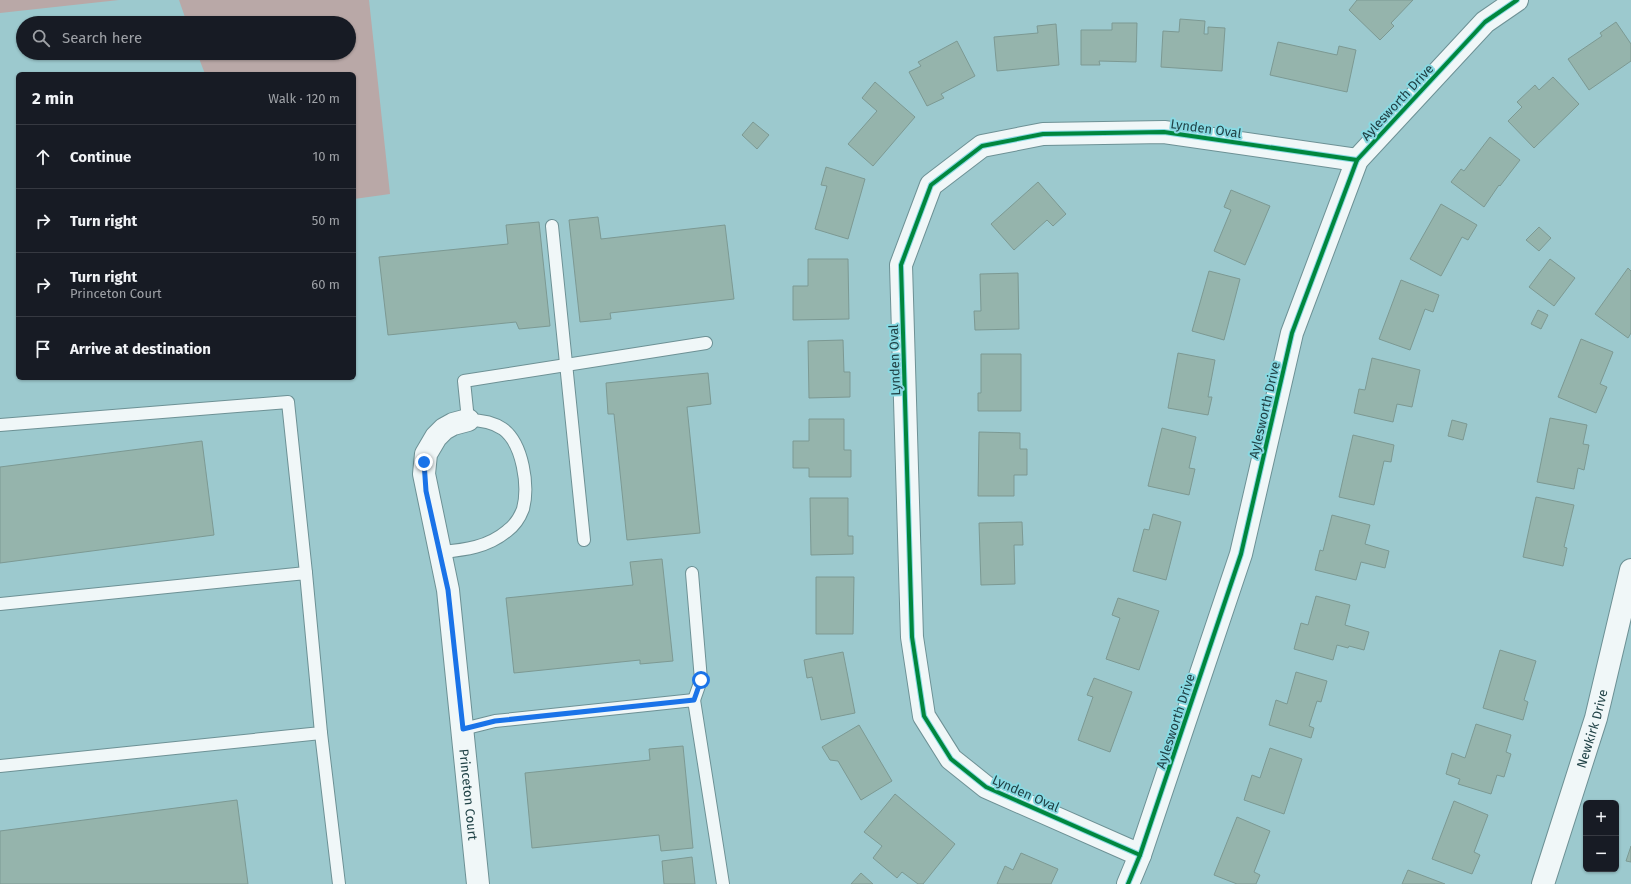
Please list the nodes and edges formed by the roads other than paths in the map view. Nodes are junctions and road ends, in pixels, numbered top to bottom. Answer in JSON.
{"nodes":[{"id":1,"x":1517,"y":0,"type":"edge"},
{"id":2,"x":1357,"y":160,"type":"junction"},
{"id":3,"x":552,"y":226,"type":"dead end"},
{"id":4,"x":706,"y":343,"type":"dead end"},
{"id":5,"x":566,"y":365,"type":"junction"},
{"id":6,"x":468,"y":420,"type":"junction"},
{"id":7,"x":0,"y":425,"type":"edge"},
{"id":8,"x":584,"y":540,"type":"dead end"},
{"id":9,"x":441,"y":552,"type":"junction"},
{"id":10,"x":1631,"y":570,"type":"edge"},
{"id":11,"x":306,"y":573,"type":"junction"},
{"id":12,"x":692,"y":573,"type":"dead end"},
{"id":13,"x":0,"y":604,"type":"edge"},
{"id":14,"x":694,"y":700,"type":"junction"},
{"id":15,"x":463,"y":729,"type":"junction"},
{"id":16,"x":321,"y":733,"type":"junction"},
{"id":17,"x":0,"y":766,"type":"edge"},
{"id":18,"x":1140,"y":855,"type":"junction"},
{"id":19,"x":339,"y":884,"type":"edge"},
{"id":20,"x":478,"y":884,"type":"edge"},
{"id":21,"x":723,"y":884,"type":"edge"},
{"id":22,"x":1128,"y":884,"type":"edge"},
{"id":23,"x":1543,"y":884,"type":"edge"}],
"edges":[{"from":1,"to":2,"type":"street","name":"Aylesworth Drive"},
{"from":2,"to":18,"type":"street","name":"Aylesworth Drive"},
{"from":2,"to":18,"type":"street","name":"Lynden Oval"},
{"from":3,"to":5,"type":"lane"},
{"from":4,"to":5,"type":"lane"},
{"from":5,"to":6,"type":"lane"},
{"from":5,"to":8,"type":"lane"},
{"from":6,"to":9,"type":"street","name":"Princeton Court"},
{"from":6,"to":9,"type":"lane"},
{"from":7,"to":11,"type":"lane"},
{"from":9,"to":15,"type":"street","name":"Princeton Court"},
{"from":10,"to":23,"type":"street","name":"Newkirk Drive"},
{"from":11,"to":13,"type":"lane"},
{"from":11,"to":16,"type":"lane"},
{"from":12,"to":14,"type":"lane"},
{"from":14,"to":15,"type":"lane"},
{"from":14,"to":21,"type":"lane"},
{"from":15,"to":20,"type":"street","name":"Princeton Court"},
{"from":16,"to":17,"type":"lane"},
{"from":16,"to":19,"type":"lane"},
{"from":18,"to":22,"type":"street","name":"Aylesworth Drive"}]}
